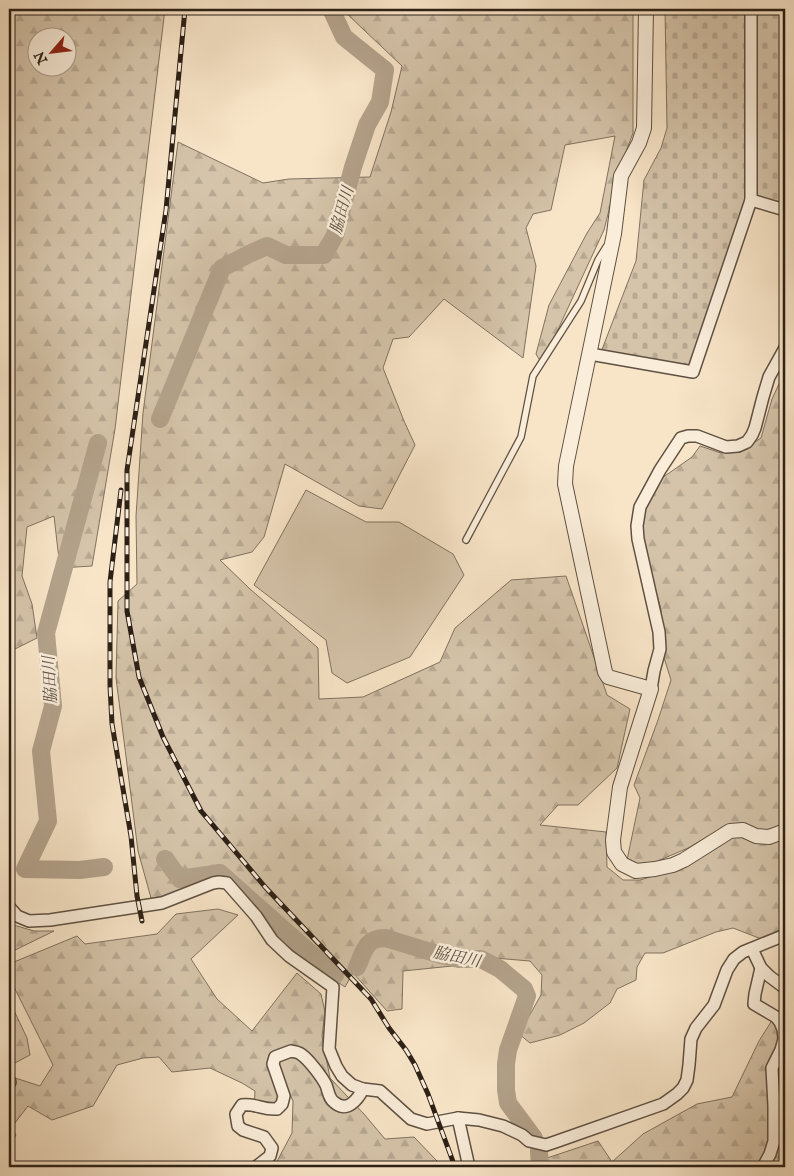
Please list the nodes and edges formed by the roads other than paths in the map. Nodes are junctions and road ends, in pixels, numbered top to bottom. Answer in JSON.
{"nodes":[{"id":1,"x":646,"y":9,"type":"edge"},
{"id":2,"x":751,"y":9,"type":"edge"},
{"id":3,"x":752,"y":200,"type":"junction"},
{"id":4,"x":785,"y":210,"type":"edge"},
{"id":5,"x":614,"y":234,"type":"junction"},
{"id":6,"x":785,"y":348,"type":"edge"},
{"id":7,"x":590,"y":354,"type":"junction"},
{"id":8,"x":466,"y":540,"type":"dead end"},
{"id":9,"x":651,"y":689,"type":"junction"},
{"id":10,"x":785,"y":831,"type":"edge"},
{"id":11,"x":9,"y":907,"type":"edge"},
{"id":12,"x":785,"y":935,"type":"edge"},
{"id":13,"x":752,"y":949,"type":"junction"},
{"id":14,"x":761,"y":968,"type":"junction"},
{"id":15,"x":785,"y":988,"type":"edge"},
{"id":16,"x":363,"y":1089,"type":"junction"},
{"id":17,"x":458,"y":1118,"type":"junction"},
{"id":18,"x":256,"y":1167,"type":"edge"},
{"id":19,"x":469,"y":1167,"type":"edge"},
{"id":20,"x":763,"y":1167,"type":"edge"}],
"edges":[{"from":1,"to":5,"type":"street"},
{"from":2,"to":3,"type":"street"},
{"from":3,"to":4,"type":"street"},
{"from":3,"to":7,"type":"street"},
{"from":5,"to":7,"type":"street"},
{"from":5,"to":8,"type":"lane"},
{"from":6,"to":9,"type":"street"},
{"from":7,"to":9,"type":"street"},
{"from":9,"to":10,"type":"street"},
{"from":11,"to":16,"type":"street"},
{"from":12,"to":13,"type":"street"},
{"from":13,"to":14,"type":"street"},
{"from":13,"to":17,"type":"street"},
{"from":14,"to":15,"type":"street"},
{"from":14,"to":20,"type":"street"},
{"from":16,"to":17,"type":"street"},
{"from":16,"to":18,"type":"street"},
{"from":17,"to":19,"type":"street"}]}
